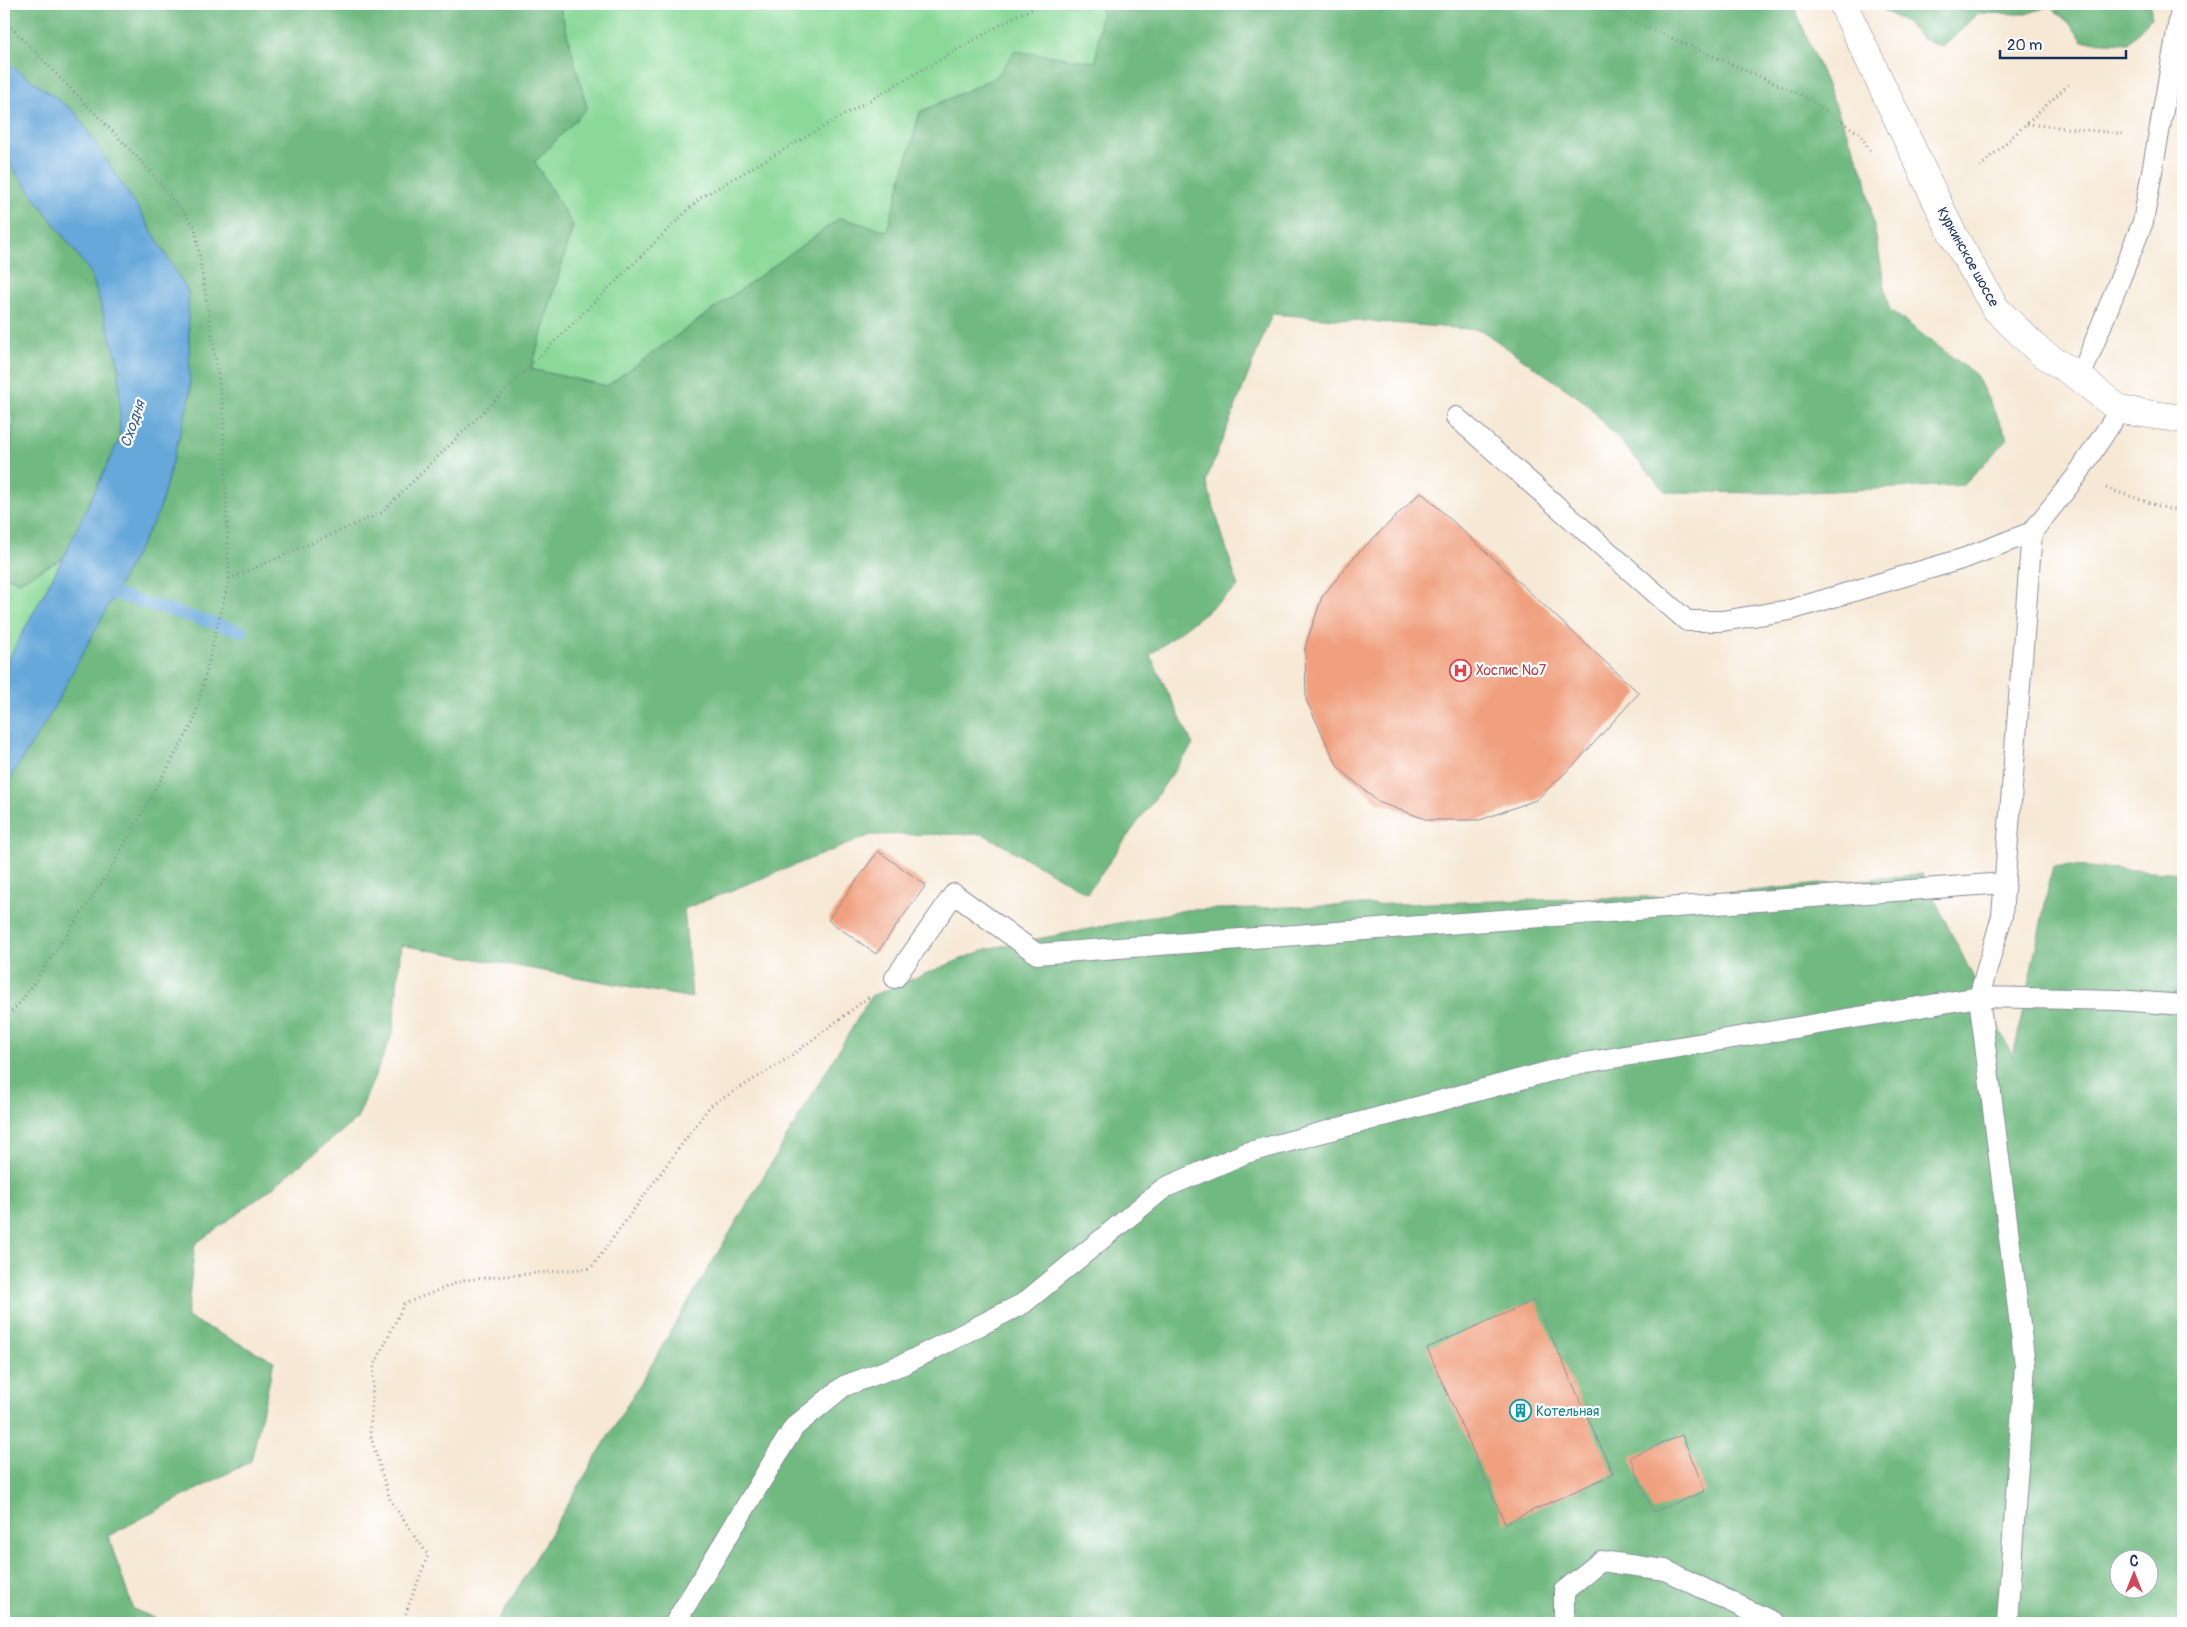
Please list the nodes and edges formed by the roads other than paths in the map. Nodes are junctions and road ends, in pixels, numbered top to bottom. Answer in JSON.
{"nodes":[{"id":1,"x":1843,"y":4,"type":"edge"},
{"id":2,"x":2182,"y":4,"type":"edge"},
{"id":3,"x":2080,"y":378,"type":"junction"},
{"id":4,"x":2120,"y":410,"type":"junction"},
{"id":5,"x":1456,"y":417,"type":"dead end"},
{"id":6,"x":2183,"y":419,"type":"edge"},
{"id":7,"x":2032,"y":532,"type":"junction"},
{"id":8,"x":2005,"y":884,"type":"junction"},
{"id":9,"x":895,"y":978,"type":"road end"},
{"id":10,"x":1979,"y":997,"type":"junction"},
{"id":11,"x":2183,"y":1005,"type":"edge"},
{"id":12,"x":675,"y":1623,"type":"edge"},
{"id":13,"x":1564,"y":1623,"type":"edge"},
{"id":14,"x":1774,"y":1623,"type":"edge"},
{"id":15,"x":2007,"y":1623,"type":"edge"}],
"edges":[{"from":1,"to":3,"type":"main road","name":"Куркинское шоссе"},
{"from":2,"to":3,"type":"lane"},
{"from":3,"to":4,"type":"main road","name":"Куркинское шоссе"},
{"from":4,"to":6,"type":"main road"},
{"from":4,"to":7,"type":"lane"},
{"from":5,"to":7,"type":"lane"},
{"from":7,"to":8,"type":"lane"},
{"from":8,"to":9,"type":"lane"},
{"from":8,"to":10,"type":"lane"},
{"from":10,"to":11,"type":"lane"},
{"from":10,"to":12,"type":"lane"},
{"from":10,"to":15,"type":"lane"},
{"from":13,"to":14,"type":"lane"}]}
